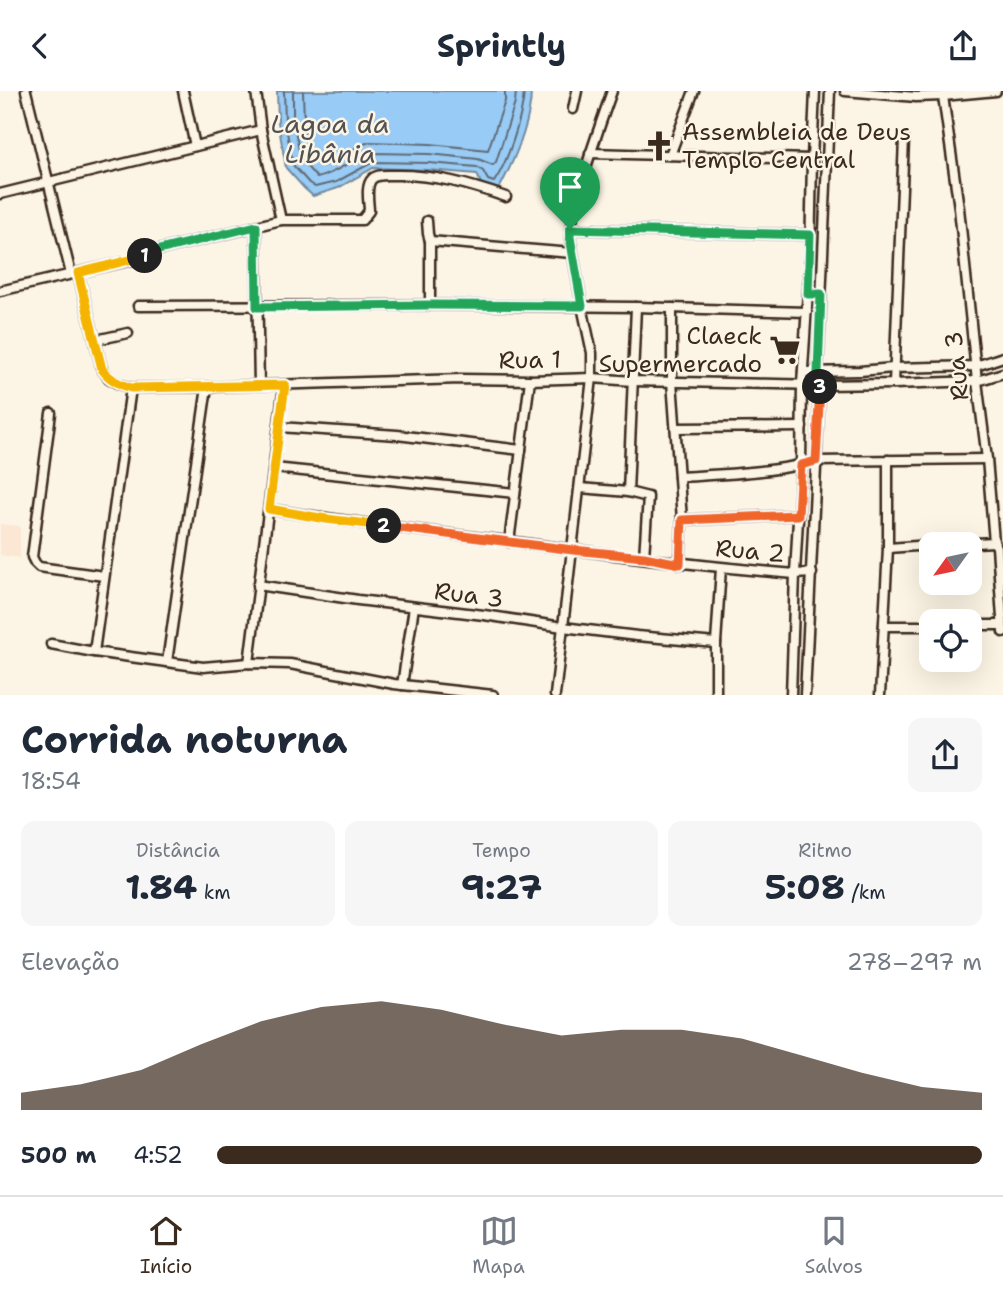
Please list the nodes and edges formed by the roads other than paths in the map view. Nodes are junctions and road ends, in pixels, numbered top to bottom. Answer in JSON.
{"nodes":[{"id":1,"x":26,"y":91,"type":"edge"},
{"id":2,"x":183,"y":91,"type":"edge"},
{"id":3,"x":256,"y":91,"type":"edge"},
{"id":4,"x":577,"y":91,"type":"edge"},
{"id":5,"x":612,"y":91,"type":"edge"},
{"id":6,"x":694,"y":91,"type":"edge"},
{"id":7,"x":815,"y":91,"type":"edge"},
{"id":8,"x":830,"y":91,"type":"edge"},
{"id":9,"x":845,"y":91,"type":"edge"},
{"id":10,"x":996,"y":91,"type":"edge"},
{"id":11,"x":943,"y":96,"type":"junction"},
{"id":12,"x":573,"y":109,"type":"dead end"},
{"id":13,"x":261,"y":130,"type":"junction"},
{"id":14,"x":904,"y":139,"type":"dead end"},
{"id":15,"x":195,"y":146,"type":"junction"},
{"id":16,"x":590,"y":153,"type":"junction"},
{"id":17,"x":670,"y":155,"type":"junction"},
{"id":18,"x":811,"y":159,"type":"junction"},
{"id":19,"x":47,"y":182,"type":"junction"},
{"id":20,"x":0,"y":194,"type":"edge"},
{"id":21,"x":506,"y":197,"type":"dead end"},
{"id":22,"x":281,"y":220,"type":"junction"},
{"id":23,"x":427,"y":221,"type":"dead end"},
{"id":24,"x":256,"y":226,"type":"junction"},
{"id":25,"x":570,"y":229,"type":"junction"},
{"id":26,"x":810,"y":235,"type":"junction"},
{"id":27,"x":430,"y":241,"type":"junction"},
{"id":28,"x":572,"y":253,"type":"junction"},
{"id":29,"x":75,"y":273,"type":"junction"},
{"id":30,"x":0,"y":291,"type":"edge"},
{"id":31,"x":808,"y":294,"type":"junction"},
{"id":32,"x":821,"y":294,"type":"junction"},
{"id":33,"x":430,"y":305,"type":"junction"},
{"id":34,"x":138,"y":306,"type":"dead end"},
{"id":35,"x":582,"y":306,"type":"junction"},
{"id":36,"x":257,"y":307,"type":"junction"},
{"id":37,"x":636,"y":307,"type":"junction"},
{"id":38,"x":672,"y":308,"type":"junction"},
{"id":39,"x":807,"y":312,"type":"junction"},
{"id":40,"x":128,"y":333,"type":"dead end"},
{"id":41,"x":96,"y":340,"type":"junction"},
{"id":42,"x":1003,"y":357,"type":"edge"},
{"id":43,"x":976,"y":366,"type":"junction"},
{"id":44,"x":893,"y":368,"type":"junction"},
{"id":45,"x":803,"y":372,"type":"junction"},
{"id":46,"x":818,"y":372,"type":"junction"},
{"id":47,"x":1003,"y":373,"type":"edge"},
{"id":48,"x":592,"y":378,"type":"junction"},
{"id":49,"x":530,"y":380,"type":"junction"},
{"id":50,"x":633,"y":381,"type":"junction"},
{"id":51,"x":673,"y":381,"type":"junction"},
{"id":52,"x":977,"y":381,"type":"junction"},
{"id":53,"x":802,"y":384,"type":"junction"},
{"id":54,"x":894,"y":384,"type":"junction"},
{"id":55,"x":259,"y":385,"type":"junction"},
{"id":56,"x":285,"y":385,"type":"junction"},
{"id":57,"x":820,"y":385,"type":"junction"},
{"id":58,"x":207,"y":387,"type":"junction"},
{"id":59,"x":131,"y":388,"type":"junction"},
{"id":60,"x":51,"y":413,"type":"dead end"},
{"id":61,"x":279,"y":427,"type":"junction"},
{"id":62,"x":802,"y":427,"type":"junction"},
{"id":63,"x":676,"y":428,"type":"junction"},
{"id":64,"x":521,"y":450,"type":"junction"},
{"id":65,"x":987,"y":459,"type":"junction"},
{"id":66,"x":888,"y":460,"type":"junction"},
{"id":67,"x":816,"y":461,"type":"junction"},
{"id":68,"x":801,"y":465,"type":"junction"},
{"id":69,"x":274,"y":468,"type":"junction"},
{"id":70,"x":679,"y":477,"type":"junction"},
{"id":71,"x":580,"y":488,"type":"junction"},
{"id":72,"x":628,"y":492,"type":"junction"},
{"id":73,"x":515,"y":493,"type":"junction"},
{"id":74,"x":269,"y":509,"type":"junction"},
{"id":75,"x":798,"y":515,"type":"junction"},
{"id":76,"x":682,"y":520,"type":"junction"},
{"id":77,"x":509,"y":541,"type":"junction"},
{"id":78,"x":998,"y":545,"type":"edge"},
{"id":79,"x":919,"y":546,"type":"edge"},
{"id":80,"x":888,"y":548,"type":"junction"},
{"id":81,"x":573,"y":550,"type":"junction"},
{"id":82,"x":644,"y":557,"type":"junction"},
{"id":83,"x":680,"y":564,"type":"junction"},
{"id":84,"x":721,"y":568,"type":"junction"},
{"id":85,"x":812,"y":573,"type":"junction"},
{"id":86,"x":795,"y":574,"type":"junction"},
{"id":87,"x":104,"y":576,"type":"junction"},
{"id":88,"x":258,"y":585,"type":"junction"},
{"id":89,"x":414,"y":607,"type":"junction"},
{"id":90,"x":982,"y":625,"type":"edge"},
{"id":91,"x":1002,"y":625,"type":"edge"},
{"id":92,"x":884,"y":626,"type":"junction"},
{"id":93,"x":919,"y":626,"type":"edge"},
{"id":94,"x":563,"y":628,"type":"junction"},
{"id":95,"x":1003,"y":632,"type":"edge"},
{"id":96,"x":716,"y":643,"type":"junction"},
{"id":97,"x":51,"y":644,"type":"dead end"},
{"id":98,"x":94,"y":652,"type":"junction"},
{"id":99,"x":167,"y":662,"type":"junction"},
{"id":100,"x":249,"y":663,"type":"junction"},
{"id":101,"x":398,"y":684,"type":"junction"},
{"id":102,"x":392,"y":695,"type":"edge"},
{"id":103,"x":494,"y":695,"type":"edge"},
{"id":104,"x":555,"y":695,"type":"edge"},
{"id":105,"x":716,"y":695,"type":"edge"},
{"id":106,"x":791,"y":695,"type":"edge"},
{"id":107,"x":805,"y":695,"type":"edge"},
{"id":108,"x":880,"y":695,"type":"edge"}],
"edges":[{"from":1,"to":19,"type":"street"},
{"from":2,"to":15,"type":"street"},
{"from":3,"to":13,"type":"street"},
{"from":4,"to":12,"type":"street"},
{"from":5,"to":16,"type":"street"},
{"from":6,"to":17,"type":"street"},
{"from":7,"to":18,"type":"street"},
{"from":8,"to":32,"type":"street"},
{"from":9,"to":11,"type":"street"},
{"from":10,"to":11,"type":"street"},
{"from":11,"to":43,"type":"street","name":"Rua 3"},
{"from":13,"to":15,"type":"street"},
{"from":13,"to":22,"type":"street"},
{"from":14,"to":44,"type":"street"},
{"from":15,"to":19,"type":"street"},
{"from":16,"to":17,"type":"street"},
{"from":16,"to":25,"type":"street"},
{"from":17,"to":18,"type":"street"},
{"from":18,"to":26,"type":"street"},
{"from":19,"to":20,"type":"street"},
{"from":19,"to":29,"type":"street"},
{"from":21,"to":22,"type":"street"},
{"from":22,"to":24,"type":"street"},
{"from":23,"to":27,"type":"street"},
{"from":24,"to":29,"type":"street"},
{"from":24,"to":36,"type":"street"},
{"from":25,"to":26,"type":"street"},
{"from":25,"to":28,"type":"street"},
{"from":26,"to":31,"type":"street"},
{"from":27,"to":28,"type":"street"},
{"from":27,"to":33,"type":"street"},
{"from":28,"to":35,"type":"street"},
{"from":29,"to":30,"type":"street"},
{"from":29,"to":41,"type":"street"},
{"from":31,"to":32,"type":"street"},
{"from":31,"to":39,"type":"street"},
{"from":32,"to":46,"type":"street"},
{"from":33,"to":35,"type":"street"},
{"from":33,"to":36,"type":"street"},
{"from":34,"to":36,"type":"street"},
{"from":35,"to":37,"type":"street"},
{"from":35,"to":48,"type":"street"},
{"from":36,"to":55,"type":"street"},
{"from":37,"to":38,"type":"street"},
{"from":37,"to":50,"type":"street"},
{"from":38,"to":39,"type":"street"},
{"from":38,"to":51,"type":"street"},
{"from":39,"to":45,"type":"street"},
{"from":40,"to":41,"type":"street"},
{"from":41,"to":59,"type":"street","name":"Rua 1"},
{"from":42,"to":43,"type":"street"},
{"from":43,"to":44,"type":"street"},
{"from":43,"to":52,"type":"street","name":"Rua 3"},
{"from":44,"to":46,"type":"street"},
{"from":44,"to":54,"type":"street"},
{"from":45,"to":46,"type":"street"},
{"from":45,"to":53,"type":"street"},
{"from":46,"to":57,"type":"street"},
{"from":47,"to":52,"type":"street","name":"Rua 1"},
{"from":48,"to":49,"type":"street","name":"Rua 1"},
{"from":48,"to":50,"type":"street","name":"Rua 1"},
{"from":48,"to":71,"type":"street"},
{"from":49,"to":56,"type":"street","name":"Rua 1"},
{"from":49,"to":64,"type":"street"},
{"from":50,"to":51,"type":"street","name":"Rua 1"},
{"from":50,"to":72,"type":"street"},
{"from":51,"to":53,"type":"street","name":"Rua 1"},
{"from":51,"to":63,"type":"street"},
{"from":52,"to":54,"type":"street","name":"Rua 1"},
{"from":52,"to":65,"type":"street","name":"Rua 3"},
{"from":53,"to":57,"type":"street","name":"Rua 1"},
{"from":53,"to":62,"type":"street"},
{"from":54,"to":57,"type":"street","name":"Rua 1"},
{"from":55,"to":56,"type":"street","name":"Rua 1"},
{"from":55,"to":58,"type":"street","name":"Rua 1"},
{"from":56,"to":61,"type":"street"},
{"from":57,"to":67,"type":"street"},
{"from":58,"to":59,"type":"street","name":"Rua 1"},
{"from":58,"to":99,"type":"street"},
{"from":59,"to":87,"type":"street"},
{"from":60,"to":87,"type":"street"},
{"from":61,"to":64,"type":"street"},
{"from":61,"to":69,"type":"street"},
{"from":62,"to":63,"type":"street"},
{"from":62,"to":68,"type":"street"},
{"from":63,"to":70,"type":"street"},
{"from":64,"to":73,"type":"street"},
{"from":65,"to":66,"type":"street"},
{"from":65,"to":78,"type":"street","name":"Rua 3"},
{"from":66,"to":67,"type":"street"},
{"from":66,"to":80,"type":"street"},
{"from":67,"to":68,"type":"street"},
{"from":67,"to":85,"type":"street"},
{"from":68,"to":70,"type":"street"},
{"from":68,"to":75,"type":"street"},
{"from":69,"to":73,"type":"street"},
{"from":69,"to":74,"type":"street"},
{"from":70,"to":76,"type":"street"},
{"from":71,"to":72,"type":"street"},
{"from":71,"to":81,"type":"street"},
{"from":72,"to":82,"type":"street"},
{"from":73,"to":77,"type":"street"},
{"from":74,"to":77,"type":"street","name":"Rua 2"},
{"from":74,"to":88,"type":"street"},
{"from":75,"to":76,"type":"street"},
{"from":75,"to":86,"type":"street"},
{"from":76,"to":83,"type":"street"},
{"from":77,"to":81,"type":"street","name":"Rua 2"},
{"from":78,"to":91,"type":"street","name":"Rua 3"},
{"from":79,"to":80,"type":"street"},
{"from":80,"to":92,"type":"street"},
{"from":81,"to":82,"type":"street","name":"Rua 2"},
{"from":81,"to":94,"type":"street"},
{"from":82,"to":83,"type":"street","name":"Rua 2"},
{"from":83,"to":84,"type":"street","name":"Rua 2"},
{"from":84,"to":86,"type":"street","name":"Rua 2"},
{"from":84,"to":96,"type":"street"},
{"from":85,"to":86,"type":"street","name":"Rua 2"},
{"from":85,"to":107,"type":"street"},
{"from":86,"to":106,"type":"street"},
{"from":87,"to":98,"type":"street"},
{"from":88,"to":89,"type":"street","name":"Rua 3"},
{"from":88,"to":100,"type":"street"},
{"from":89,"to":94,"type":"street","name":"Rua 3"},
{"from":89,"to":101,"type":"street"},
{"from":90,"to":91,"type":"street"},
{"from":91,"to":95,"type":"street","name":"Rua 3"},
{"from":92,"to":93,"type":"street"},
{"from":92,"to":108,"type":"street"},
{"from":94,"to":96,"type":"street","name":"Rua 3"},
{"from":94,"to":104,"type":"street"},
{"from":96,"to":105,"type":"street"},
{"from":97,"to":98,"type":"street"},
{"from":98,"to":99,"type":"street"},
{"from":99,"to":100,"type":"street"},
{"from":100,"to":101,"type":"street"},
{"from":101,"to":102,"type":"street"},
{"from":101,"to":103,"type":"street"}]}
